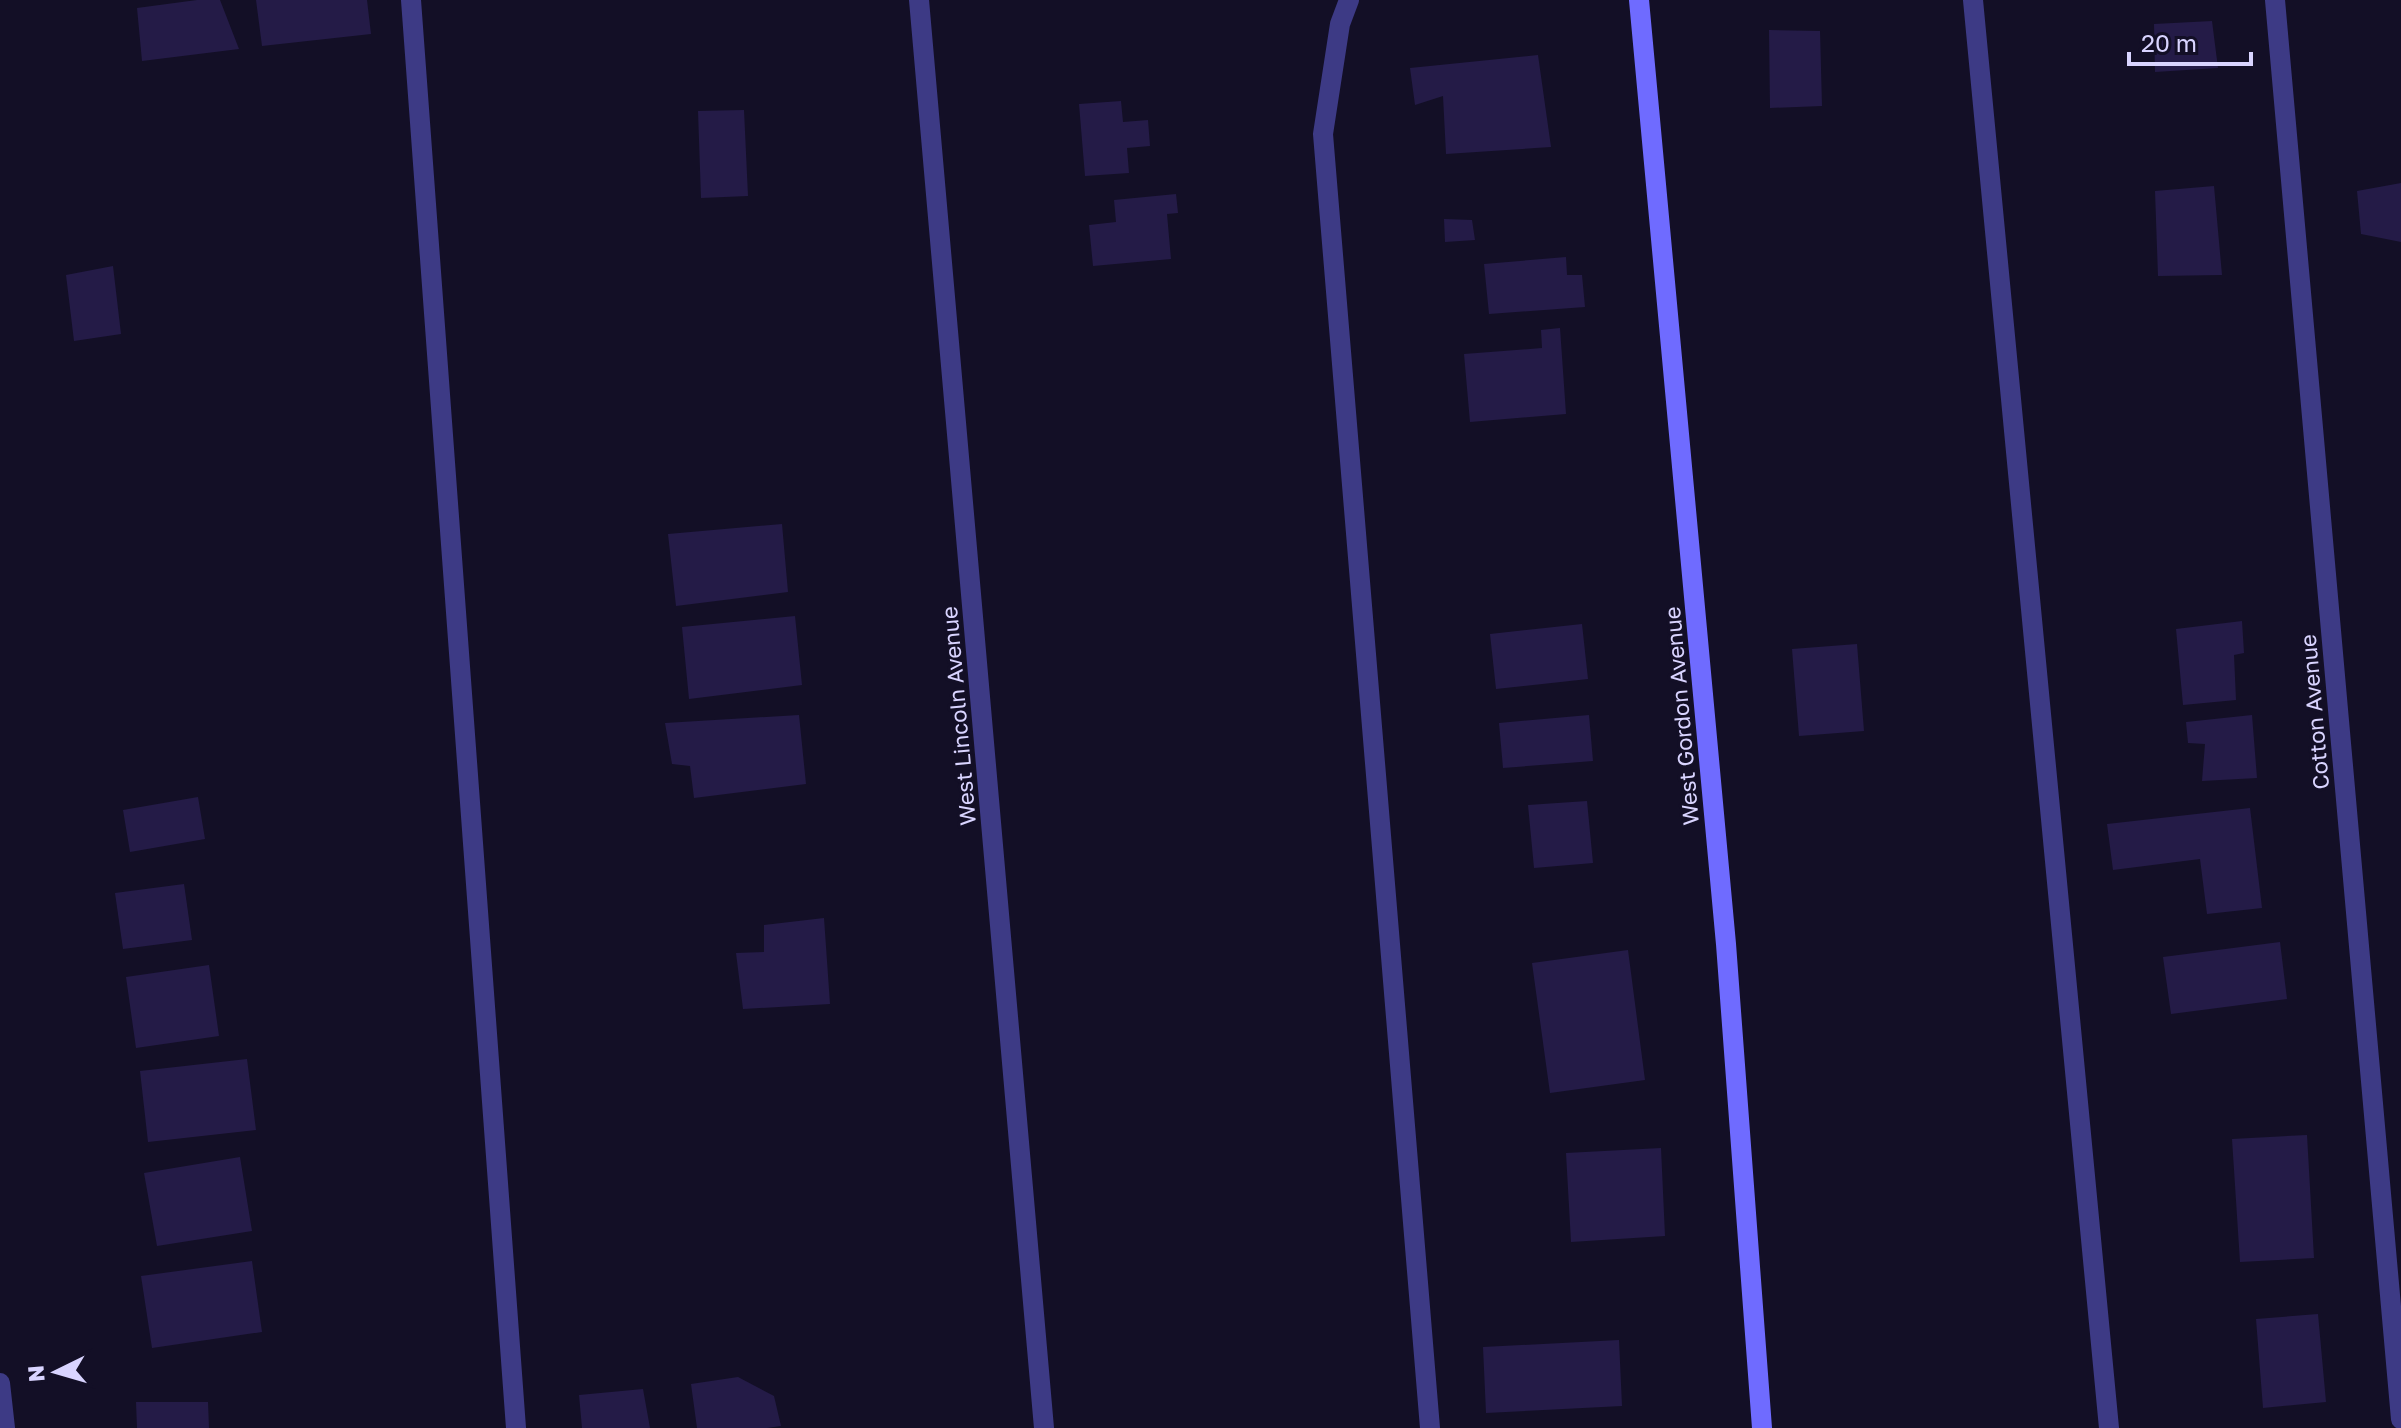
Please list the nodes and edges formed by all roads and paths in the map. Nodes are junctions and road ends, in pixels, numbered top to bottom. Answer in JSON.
{"nodes":[{"id":1,"x":411,"y":0,"type":"edge"},
{"id":2,"x":919,"y":0,"type":"edge"},
{"id":3,"x":1349,"y":0,"type":"edge"},
{"id":4,"x":1639,"y":0,"type":"edge"},
{"id":5,"x":1973,"y":0,"type":"edge"},
{"id":6,"x":2275,"y":0,"type":"edge"},
{"id":7,"x":0,"y":1383,"type":"edge"},
{"id":8,"x":2401,"y":1419,"type":"edge"},
{"id":9,"x":5,"y":1428,"type":"edge"},
{"id":10,"x":516,"y":1428,"type":"edge"},
{"id":11,"x":1044,"y":1428,"type":"edge"},
{"id":12,"x":1430,"y":1428,"type":"edge"},
{"id":13,"x":1762,"y":1428,"type":"edge"},
{"id":14,"x":2109,"y":1428,"type":"edge"}],
"edges":[{"from":1,"to":10,"type":"street"},
{"from":2,"to":11,"type":"street","name":"West Lincoln Avenue"},
{"from":3,"to":12,"type":"street"},
{"from":4,"to":13,"type":"street","name":"West Gordon Avenue"},
{"from":5,"to":14,"type":"street"},
{"from":6,"to":8,"type":"street","name":"Cotton Avenue"},
{"from":7,"to":9,"type":"street"}]}
